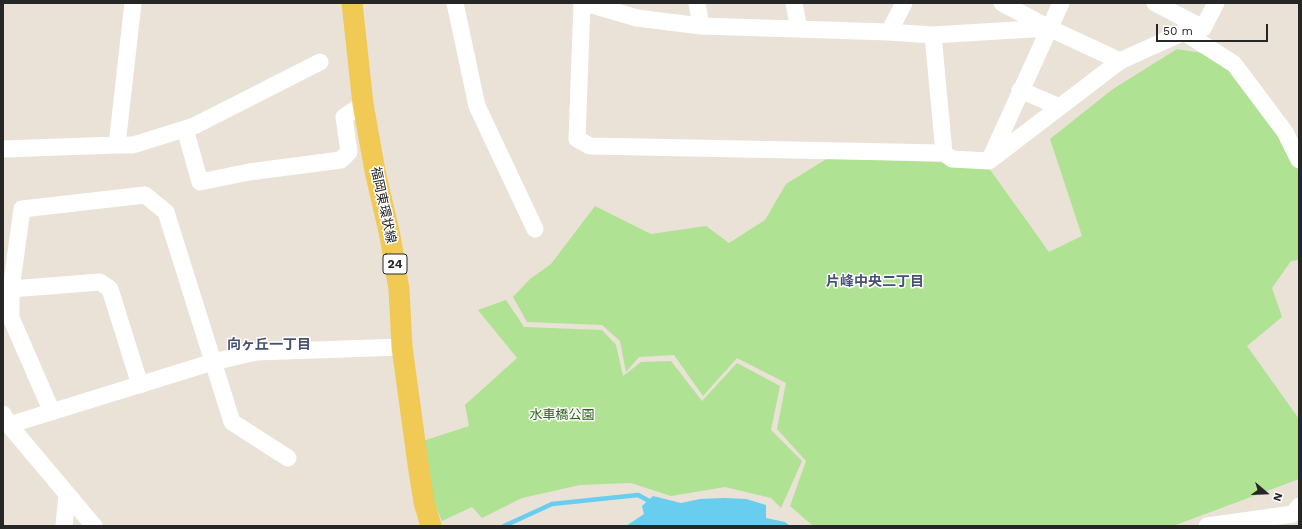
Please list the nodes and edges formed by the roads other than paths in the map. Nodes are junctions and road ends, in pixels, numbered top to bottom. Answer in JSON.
{"nodes":[{"id":1,"x":133,"y":3,"type":"edge"},
{"id":2,"x":352,"y":3,"type":"edge"},
{"id":3,"x":455,"y":3,"type":"edge"},
{"id":4,"x":697,"y":3,"type":"edge"},
{"id":5,"x":794,"y":3,"type":"edge"},
{"id":6,"x":904,"y":3,"type":"edge"},
{"id":7,"x":1002,"y":3,"type":"edge"},
{"id":8,"x":1061,"y":3,"type":"edge"},
{"id":9,"x":1155,"y":3,"type":"edge"},
{"id":10,"x":1216,"y":3,"type":"edge"},
{"id":11,"x":590,"y":4,"type":"edge"},
{"id":12,"x":701,"y":26,"type":"junction"},
{"id":13,"x":1049,"y":28,"type":"junction"},
{"id":14,"x":1203,"y":28,"type":"junction"},
{"id":15,"x":799,"y":29,"type":"junction"},
{"id":16,"x":889,"y":32,"type":"junction"},
{"id":17,"x":1184,"y":32,"type":"junction"},
{"id":18,"x":933,"y":35,"type":"junction"},
{"id":19,"x":1120,"y":61,"type":"junction"},
{"id":20,"x":320,"y":62,"type":"dead end"},
{"id":21,"x":1020,"y":90,"type":"junction"},
{"id":22,"x":363,"y":104,"type":"junction"},
{"id":23,"x":1060,"y":107,"type":"junction"},
{"id":24,"x":184,"y":129,"type":"junction"},
{"id":25,"x":117,"y":145,"type":"junction"},
{"id":26,"x":3,"y":149,"type":"edge"},
{"id":27,"x":944,"y":153,"type":"junction"},
{"id":28,"x":1299,"y":160,"type":"edge"},
{"id":29,"x":989,"y":161,"type":"junction"},
{"id":30,"x":535,"y":229,"type":"dead end"},
{"id":31,"x":11,"y":289,"type":"junction"},
{"id":32,"x":402,"y":347,"type":"junction"},
{"id":33,"x":213,"y":362,"type":"junction"},
{"id":34,"x":140,"y":384,"type":"junction"},
{"id":35,"x":52,"y":412,"type":"junction"},
{"id":36,"x":6,"y":420,"type":"edge"},
{"id":37,"x":288,"y":458,"type":"dead end"},
{"id":38,"x":67,"y":494,"type":"junction"},
{"id":39,"x":1299,"y":506,"type":"edge"},
{"id":40,"x":64,"y":526,"type":"edge"},
{"id":41,"x":94,"y":526,"type":"edge"},
{"id":42,"x":432,"y":526,"type":"edge"},
{"id":43,"x":1207,"y":526,"type":"edge"}],
"edges":[{"from":1,"to":25,"type":"street"},
{"from":2,"to":22,"type":"main road","name":"福岡東環状線","number":"24"},
{"from":3,"to":30,"type":"street"},
{"from":4,"to":12,"type":"street"},
{"from":5,"to":15,"type":"street"},
{"from":6,"to":16,"type":"street"},
{"from":7,"to":13,"type":"street"},
{"from":8,"to":13,"type":"street"},
{"from":9,"to":14,"type":"street"},
{"from":10,"to":14,"type":"street"},
{"from":11,"to":12,"type":"street"},
{"from":11,"to":27,"type":"street"},
{"from":12,"to":15,"type":"street"},
{"from":13,"to":18,"type":"street"},
{"from":13,"to":19,"type":"street"},
{"from":13,"to":21,"type":"street"},
{"from":14,"to":17,"type":"street"},
{"from":15,"to":16,"type":"street"},
{"from":16,"to":18,"type":"street"},
{"from":17,"to":19,"type":"street"},
{"from":17,"to":28,"type":"street"},
{"from":18,"to":27,"type":"street"},
{"from":19,"to":23,"type":"street"},
{"from":20,"to":24,"type":"street"},
{"from":21,"to":23,"type":"street"},
{"from":21,"to":29,"type":"street"},
{"from":22,"to":24,"type":"street"},
{"from":22,"to":32,"type":"main road","name":"福岡東環状線","number":"24"},
{"from":23,"to":29,"type":"street"},
{"from":24,"to":25,"type":"street"},
{"from":25,"to":26,"type":"street"},
{"from":27,"to":29,"type":"street"},
{"from":31,"to":33,"type":"street"},
{"from":31,"to":34,"type":"street"},
{"from":31,"to":35,"type":"street"},
{"from":32,"to":33,"type":"street"},
{"from":32,"to":42,"type":"main road","name":"福岡東環状線","number":"24"},
{"from":33,"to":34,"type":"street"},
{"from":33,"to":37,"type":"street"},
{"from":34,"to":35,"type":"street"},
{"from":35,"to":36,"type":"street"},
{"from":36,"to":38,"type":"street"},
{"from":38,"to":40,"type":"street"},
{"from":38,"to":41,"type":"street"},
{"from":39,"to":43,"type":"street"}]}
